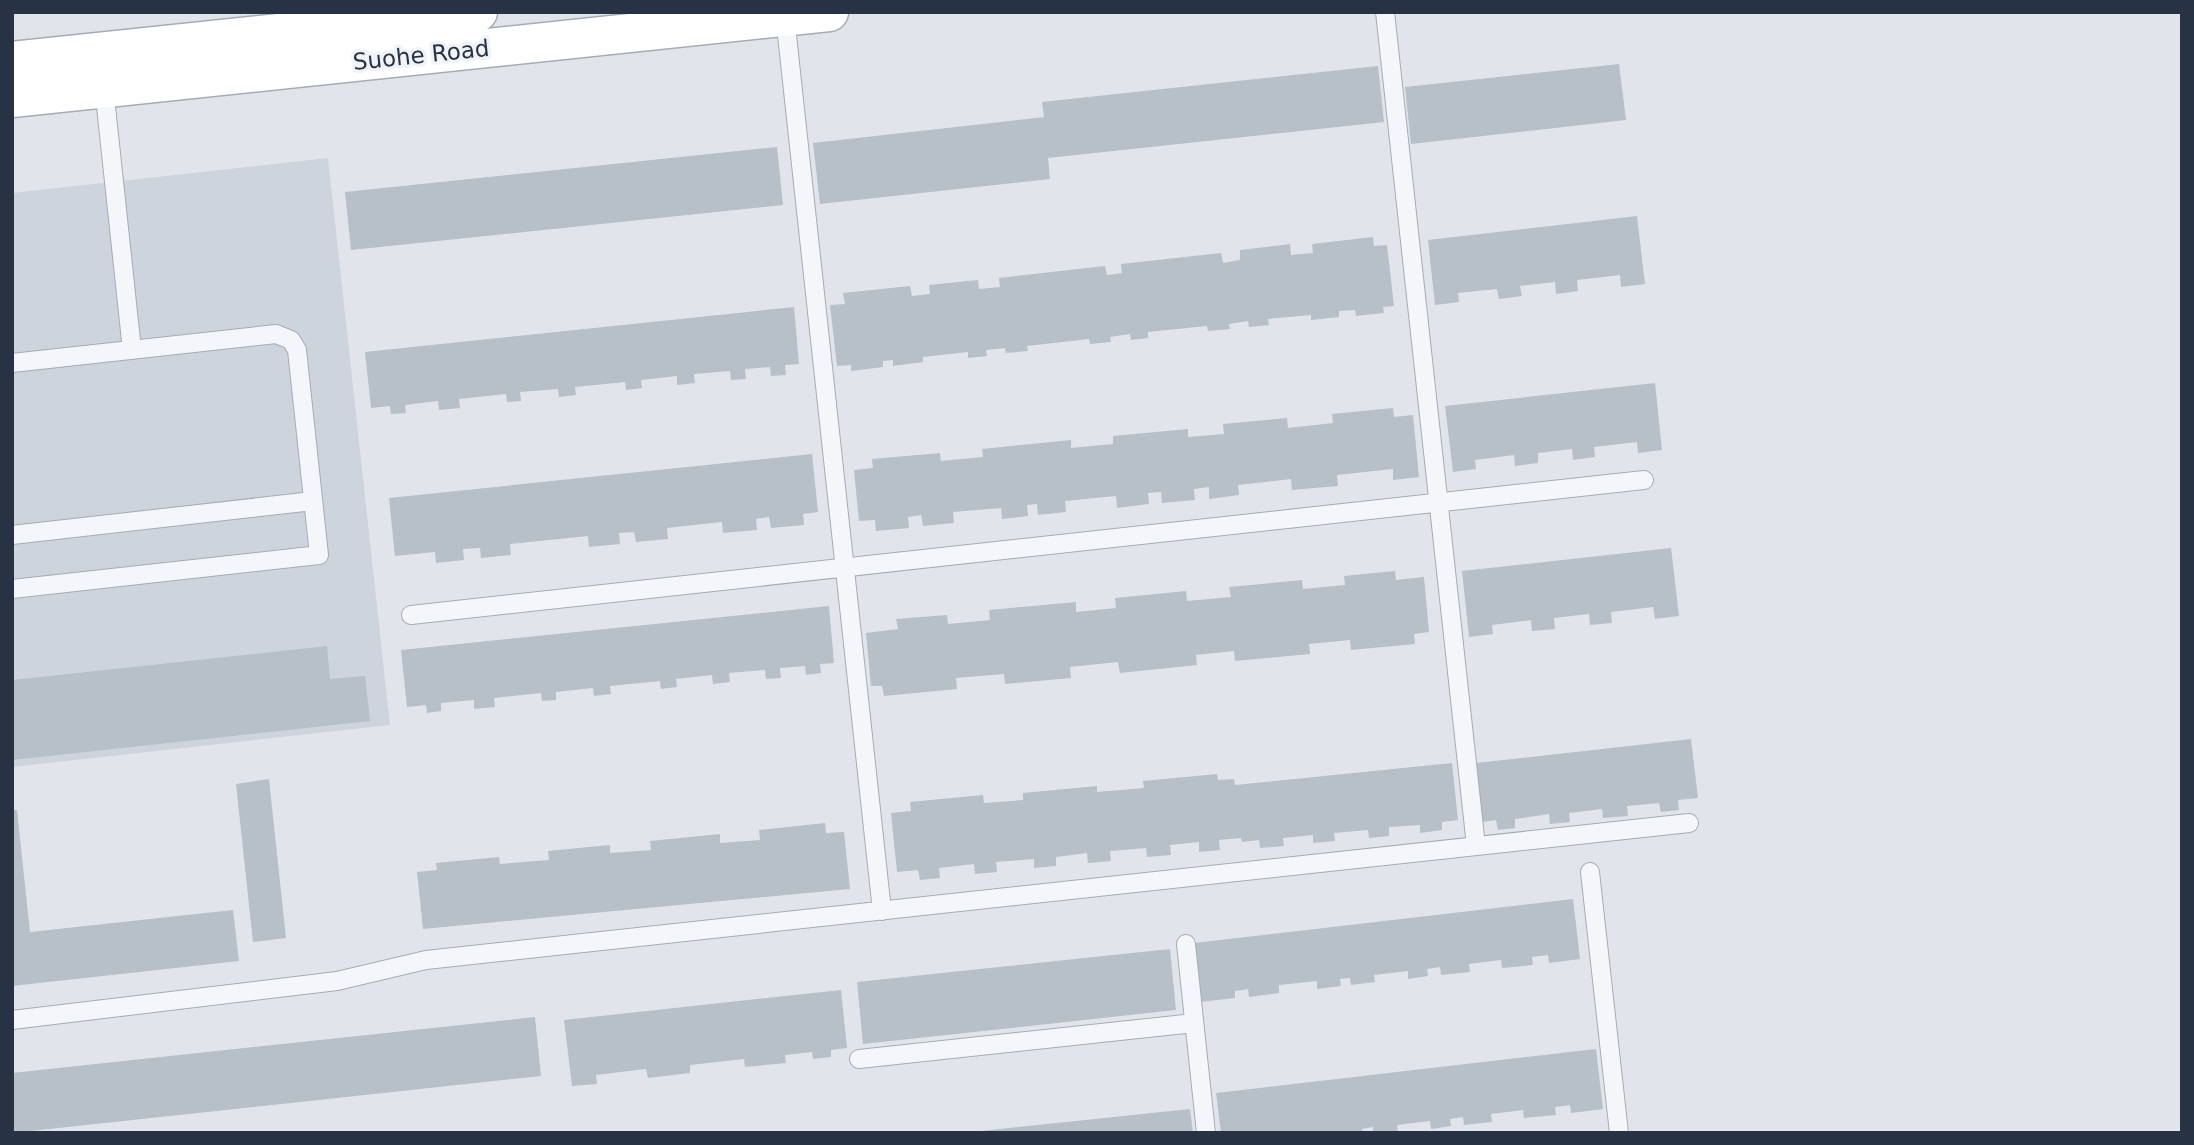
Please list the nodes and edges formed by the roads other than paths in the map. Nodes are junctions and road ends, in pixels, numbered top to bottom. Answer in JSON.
{"nodes":[{"id":1,"x":478,"y":12,"type":"edge"},
{"id":2,"x":829,"y":12,"type":"edge"},
{"id":3,"x":1385,"y":12,"type":"edge"},
{"id":4,"x":785,"y":17,"type":"junction"},
{"id":5,"x":12,"y":61,"type":"edge"},
{"id":6,"x":104,"y":89,"type":"junction"},
{"id":7,"x":12,"y":98,"type":"edge"},
{"id":8,"x":132,"y":350,"type":"junction"},
{"id":9,"x":12,"y":363,"type":"edge"},
{"id":10,"x":1644,"y":481,"type":"dead end"},
{"id":11,"x":313,"y":502,"type":"junction"},
{"id":12,"x":1438,"y":503,"type":"junction"},
{"id":13,"x":12,"y":535,"type":"edge"},
{"id":14,"x":845,"y":568,"type":"junction"},
{"id":15,"x":12,"y":589,"type":"edge"},
{"id":16,"x":411,"y":615,"type":"dead end"},
{"id":17,"x":1689,"y":823,"type":"dead end"},
{"id":18,"x":1476,"y":846,"type":"junction"},
{"id":19,"x":1591,"y":872,"type":"dead end"},
{"id":20,"x":882,"y":911,"type":"junction"},
{"id":21,"x":1186,"y":944,"type":"dead end"},
{"id":22,"x":12,"y":1020,"type":"edge"},
{"id":23,"x":1194,"y":1023,"type":"junction"},
{"id":24,"x":859,"y":1059,"type":"dead end"},
{"id":25,"x":1206,"y":1133,"type":"edge"},
{"id":26,"x":1619,"y":1133,"type":"edge"}],
"edges":[{"from":1,"to":5,"type":"main road","name":"Suohe Road"},
{"from":2,"to":4,"type":"main road","name":"Suohe Road"},
{"from":3,"to":12,"type":"lane"},
{"from":4,"to":6,"type":"main road","name":"Suohe Road"},
{"from":4,"to":14,"type":"lane"},
{"from":6,"to":7,"type":"main road","name":"Suohe Road"},
{"from":6,"to":8,"type":"lane"},
{"from":8,"to":9,"type":"lane"},
{"from":8,"to":11,"type":"lane"},
{"from":10,"to":12,"type":"lane"},
{"from":11,"to":13,"type":"lane"},
{"from":11,"to":15,"type":"lane"},
{"from":12,"to":14,"type":"lane"},
{"from":12,"to":18,"type":"lane"},
{"from":14,"to":16,"type":"lane"},
{"from":14,"to":20,"type":"lane"},
{"from":17,"to":18,"type":"lane"},
{"from":18,"to":20,"type":"lane"},
{"from":19,"to":26,"type":"lane"},
{"from":20,"to":22,"type":"lane"},
{"from":21,"to":23,"type":"lane"},
{"from":23,"to":24,"type":"lane"},
{"from":23,"to":25,"type":"lane"}]}
